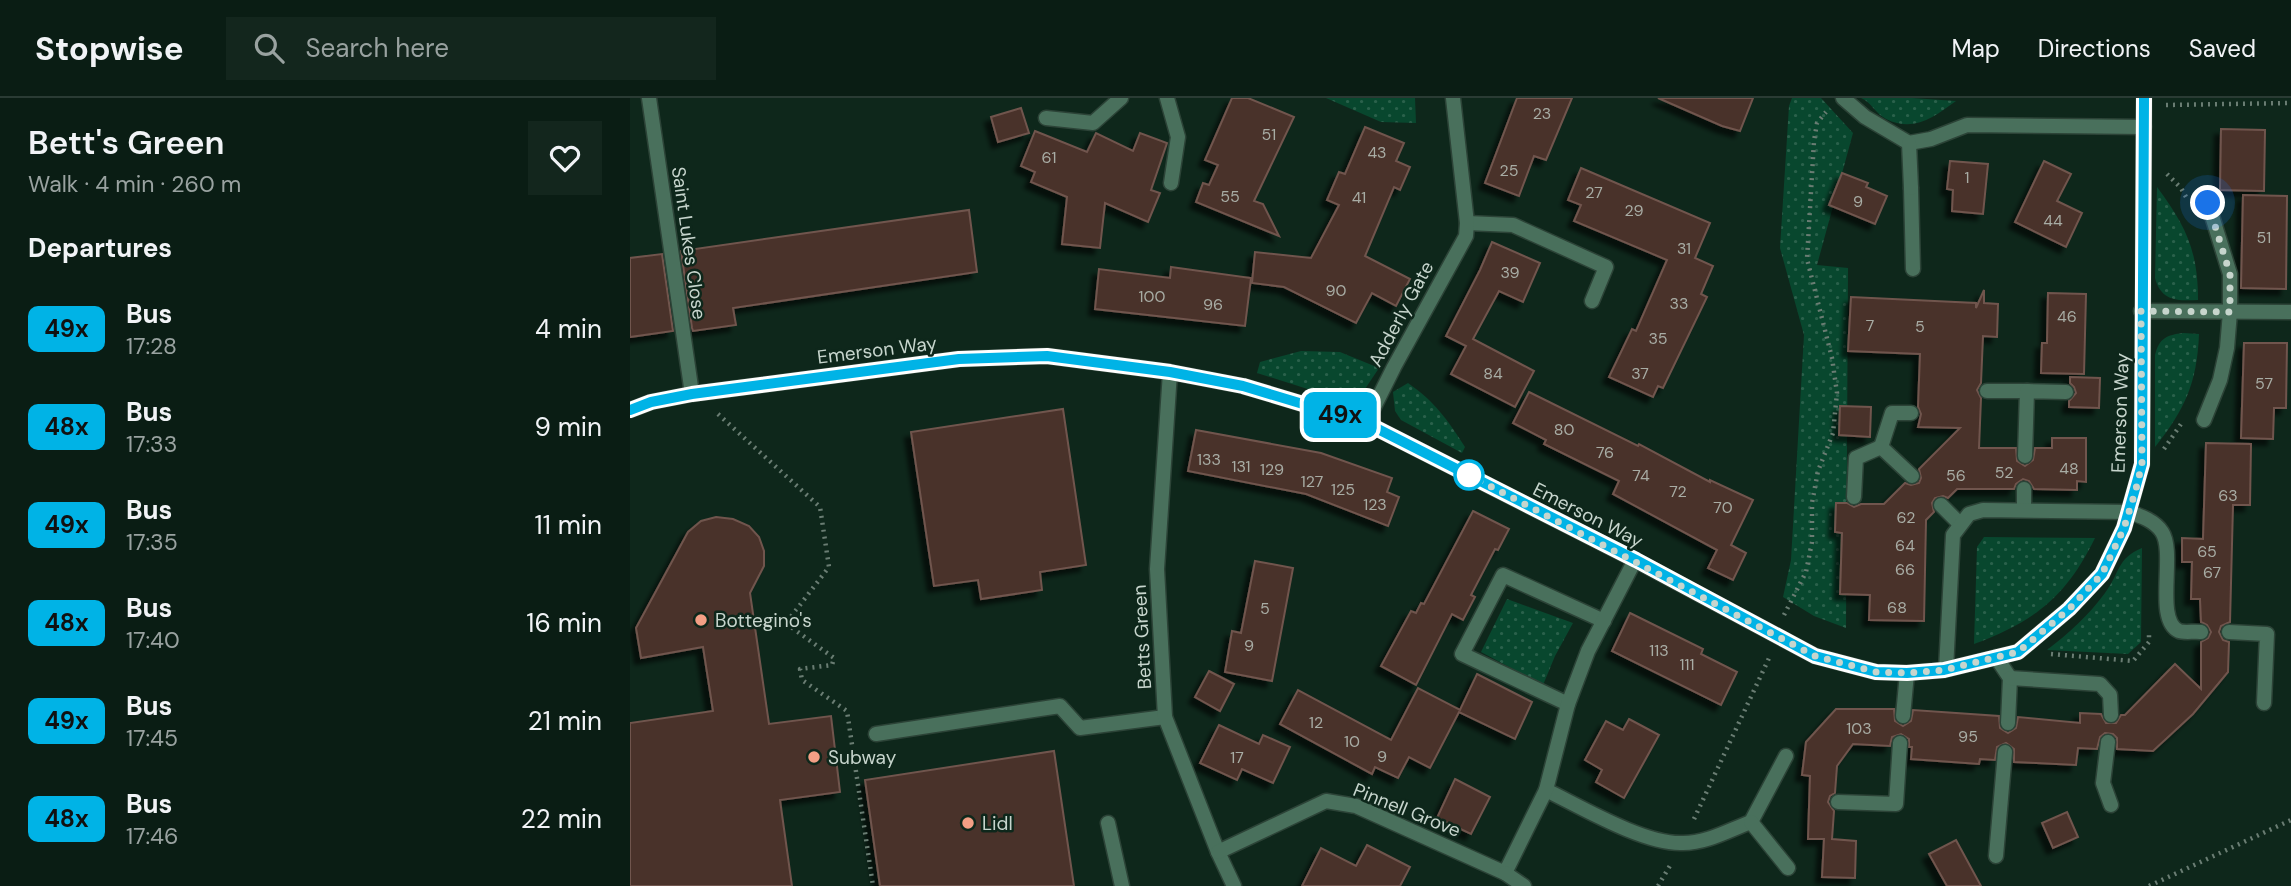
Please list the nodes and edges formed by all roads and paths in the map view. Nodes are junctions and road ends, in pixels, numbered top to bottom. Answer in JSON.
{"nodes":[{"id":1,"x":649,"y":98,"type":"edge"},
{"id":2,"x":1121,"y":98,"type":"edge"},
{"id":3,"x":1167,"y":98,"type":"edge"},
{"id":4,"x":1453,"y":98,"type":"edge"},
{"id":5,"x":1838,"y":101,"type":"edge"},
{"id":6,"x":2144,"y":102,"type":"edge"},
{"id":7,"x":2291,"y":103,"type":"edge"},
{"id":8,"x":1046,"y":118,"type":"dead end"},
{"id":9,"x":2144,"y":127,"type":"junction"},
{"id":10,"x":1909,"y":143,"type":"junction"},
{"id":11,"x":1171,"y":183,"type":"dead end"},
{"id":12,"x":2208,"y":203,"type":"dead end"},
{"id":13,"x":1467,"y":223,"type":"junction"},
{"id":14,"x":1913,"y":269,"type":"dead end"},
{"id":15,"x":1592,"y":301,"type":"dead end"},
{"id":16,"x":2141,"y":311,"type":"junction"},
{"id":17,"x":2230,"y":312,"type":"junction"},
{"id":18,"x":2291,"y":312,"type":"edge"},
{"id":19,"x":1170,"y":372,"type":"junction"},
{"id":20,"x":1987,"y":391,"type":"dead end"},
{"id":21,"x":2027,"y":391,"type":"junction"},
{"id":22,"x":2066,"y":391,"type":"dead end"},
{"id":23,"x":692,"y":394,"type":"junction"},
{"id":24,"x":709,"y":407,"type":"dead end"},
{"id":25,"x":630,"y":410,"type":"edge"},
{"id":26,"x":1911,"y":413,"type":"dead end"},
{"id":27,"x":2204,"y":420,"type":"dead end"},
{"id":28,"x":1366,"y":423,"type":"junction"},
{"id":29,"x":1881,"y":447,"type":"junction"},
{"id":30,"x":2025,"y":456,"type":"dead end"},
{"id":31,"x":1912,"y":476,"type":"dead end"},
{"id":32,"x":2024,"y":489,"type":"dead end"},
{"id":33,"x":1854,"y":497,"type":"dead end"},
{"id":34,"x":1941,"y":505,"type":"dead end"},
{"id":35,"x":2024,"y":510,"type":"junction"},
{"id":36,"x":2129,"y":512,"type":"junction"},
{"id":37,"x":1960,"y":524,"type":"junction"},
{"id":38,"x":1636,"y":560,"type":"junction"},
{"id":39,"x":1604,"y":621,"type":"junction"},
{"id":40,"x":2201,"y":632,"type":"dead end"},
{"id":41,"x":2229,"y":632,"type":"dead end"},
{"id":42,"x":1774,"y":635,"type":"junction"},
{"id":43,"x":1996,"y":657,"type":"junction"},
{"id":44,"x":1946,"y":669,"type":"junction"},
{"id":45,"x":1907,"y":673,"type":"junction"},
{"id":46,"x":2010,"y":678,"type":"junction"},
{"id":47,"x":2264,"y":702,"type":"dead end"},
{"id":48,"x":1568,"y":704,"type":"junction"},
{"id":49,"x":2111,"y":715,"type":"dead end"},
{"id":50,"x":1903,"y":716,"type":"dead end"},
{"id":51,"x":1165,"y":717,"type":"junction"},
{"id":52,"x":2008,"y":723,"type":"dead end"},
{"id":53,"x":876,"y":734,"type":"dead end"},
{"id":54,"x":2108,"y":742,"type":"dead end"},
{"id":55,"x":1900,"y":743,"type":"dead end"},
{"id":56,"x":2005,"y":752,"type":"dead end"},
{"id":57,"x":1786,"y":756,"type":"dead end"},
{"id":58,"x":1546,"y":790,"type":"junction"},
{"id":59,"x":1838,"y":802,"type":"dead end"},
{"id":60,"x":2112,"y":805,"type":"dead end"},
{"id":61,"x":2291,"y":820,"type":"edge"},
{"id":62,"x":1751,"y":822,"type":"junction"},
{"id":63,"x":1108,"y":823,"type":"dead end"},
{"id":64,"x":1682,"y":844,"type":"junction"},
{"id":65,"x":1218,"y":852,"type":"junction"},
{"id":66,"x":1996,"y":856,"type":"dead end"},
{"id":67,"x":1788,"y":868,"type":"dead end"},
{"id":68,"x":1505,"y":873,"type":"junction"},
{"id":69,"x":873,"y":886,"type":"edge"},
{"id":70,"x":1122,"y":886,"type":"edge"},
{"id":71,"x":1234,"y":886,"type":"edge"},
{"id":72,"x":1524,"y":886,"type":"edge"},
{"id":73,"x":1658,"y":886,"type":"edge"},
{"id":74,"x":2149,"y":886,"type":"edge"}],
"edges":[{"from":1,"to":23,"type":"street","name":"Saint Lukes Close"},
{"from":2,"to":8,"type":"street"},
{"from":3,"to":11,"type":"street"},
{"from":4,"to":13,"type":"street","name":"Adderly Gate"},
{"from":5,"to":10,"type":"street"},
{"from":5,"to":42,"type":"path"},
{"from":6,"to":7,"type":"path"},
{"from":6,"to":9,"type":"street","name":"Emerson Way"},
{"from":9,"to":10,"type":"street"},
{"from":9,"to":16,"type":"street","name":"Emerson Way"},
{"from":10,"to":14,"type":"street"},
{"from":12,"to":17,"type":"street"},
{"from":13,"to":15,"type":"street"},
{"from":13,"to":28,"type":"street","name":"Adderly Gate"},
{"from":16,"to":17,"type":"street"},
{"from":16,"to":36,"type":"street","name":"Emerson Way"},
{"from":17,"to":18,"type":"street"},
{"from":17,"to":27,"type":"street"},
{"from":19,"to":23,"type":"street","name":"Emerson Way"},
{"from":19,"to":28,"type":"street","name":"Emerson Way"},
{"from":19,"to":51,"type":"street","name":"Betts Green"},
{"from":20,"to":21,"type":"street"},
{"from":21,"to":22,"type":"street"},
{"from":21,"to":30,"type":"street"},
{"from":23,"to":25,"type":"street","name":"Emerson Way"},
{"from":24,"to":69,"type":"path"},
{"from":26,"to":29,"type":"street"},
{"from":28,"to":38,"type":"street","name":"Emerson Way"},
{"from":29,"to":31,"type":"street"},
{"from":29,"to":33,"type":"street"},
{"from":32,"to":35,"type":"street"},
{"from":34,"to":37,"type":"street"},
{"from":35,"to":36,"type":"street"},
{"from":35,"to":37,"type":"street"},
{"from":36,"to":40,"type":"street"},
{"from":36,"to":43,"type":"street","name":"Emerson Way"},
{"from":37,"to":44,"type":"street"},
{"from":38,"to":39,"type":"street"},
{"from":38,"to":42,"type":"street","name":"Emerson Way"},
{"from":39,"to":48,"type":"street"},
{"from":39,"to":48,"type":"street"},
{"from":41,"to":47,"type":"street"},
{"from":42,"to":45,"type":"street","name":"Emerson Way"},
{"from":42,"to":64,"type":"path"},
{"from":43,"to":44,"type":"street","name":"Emerson Way"},
{"from":43,"to":46,"type":"street"},
{"from":44,"to":45,"type":"street","name":"Emerson Way"},
{"from":45,"to":50,"type":"street"},
{"from":46,"to":49,"type":"street"},
{"from":46,"to":52,"type":"street"},
{"from":48,"to":58,"type":"street"},
{"from":51,"to":53,"type":"street"},
{"from":51,"to":65,"type":"street","name":"Betts Green"},
{"from":54,"to":60,"type":"street"},
{"from":55,"to":59,"type":"street"},
{"from":56,"to":66,"type":"street"},
{"from":57,"to":62,"type":"street"},
{"from":58,"to":64,"type":"street"},
{"from":58,"to":68,"type":"street"},
{"from":61,"to":74,"type":"path"},
{"from":62,"to":64,"type":"street"},
{"from":62,"to":67,"type":"street"},
{"from":63,"to":70,"type":"street"},
{"from":64,"to":73,"type":"path"},
{"from":65,"to":68,"type":"street","name":"Pinnell Grove"},
{"from":65,"to":71,"type":"street","name":"Betts Green"},
{"from":68,"to":72,"type":"street","name":"Pinnell Grove"}]}
